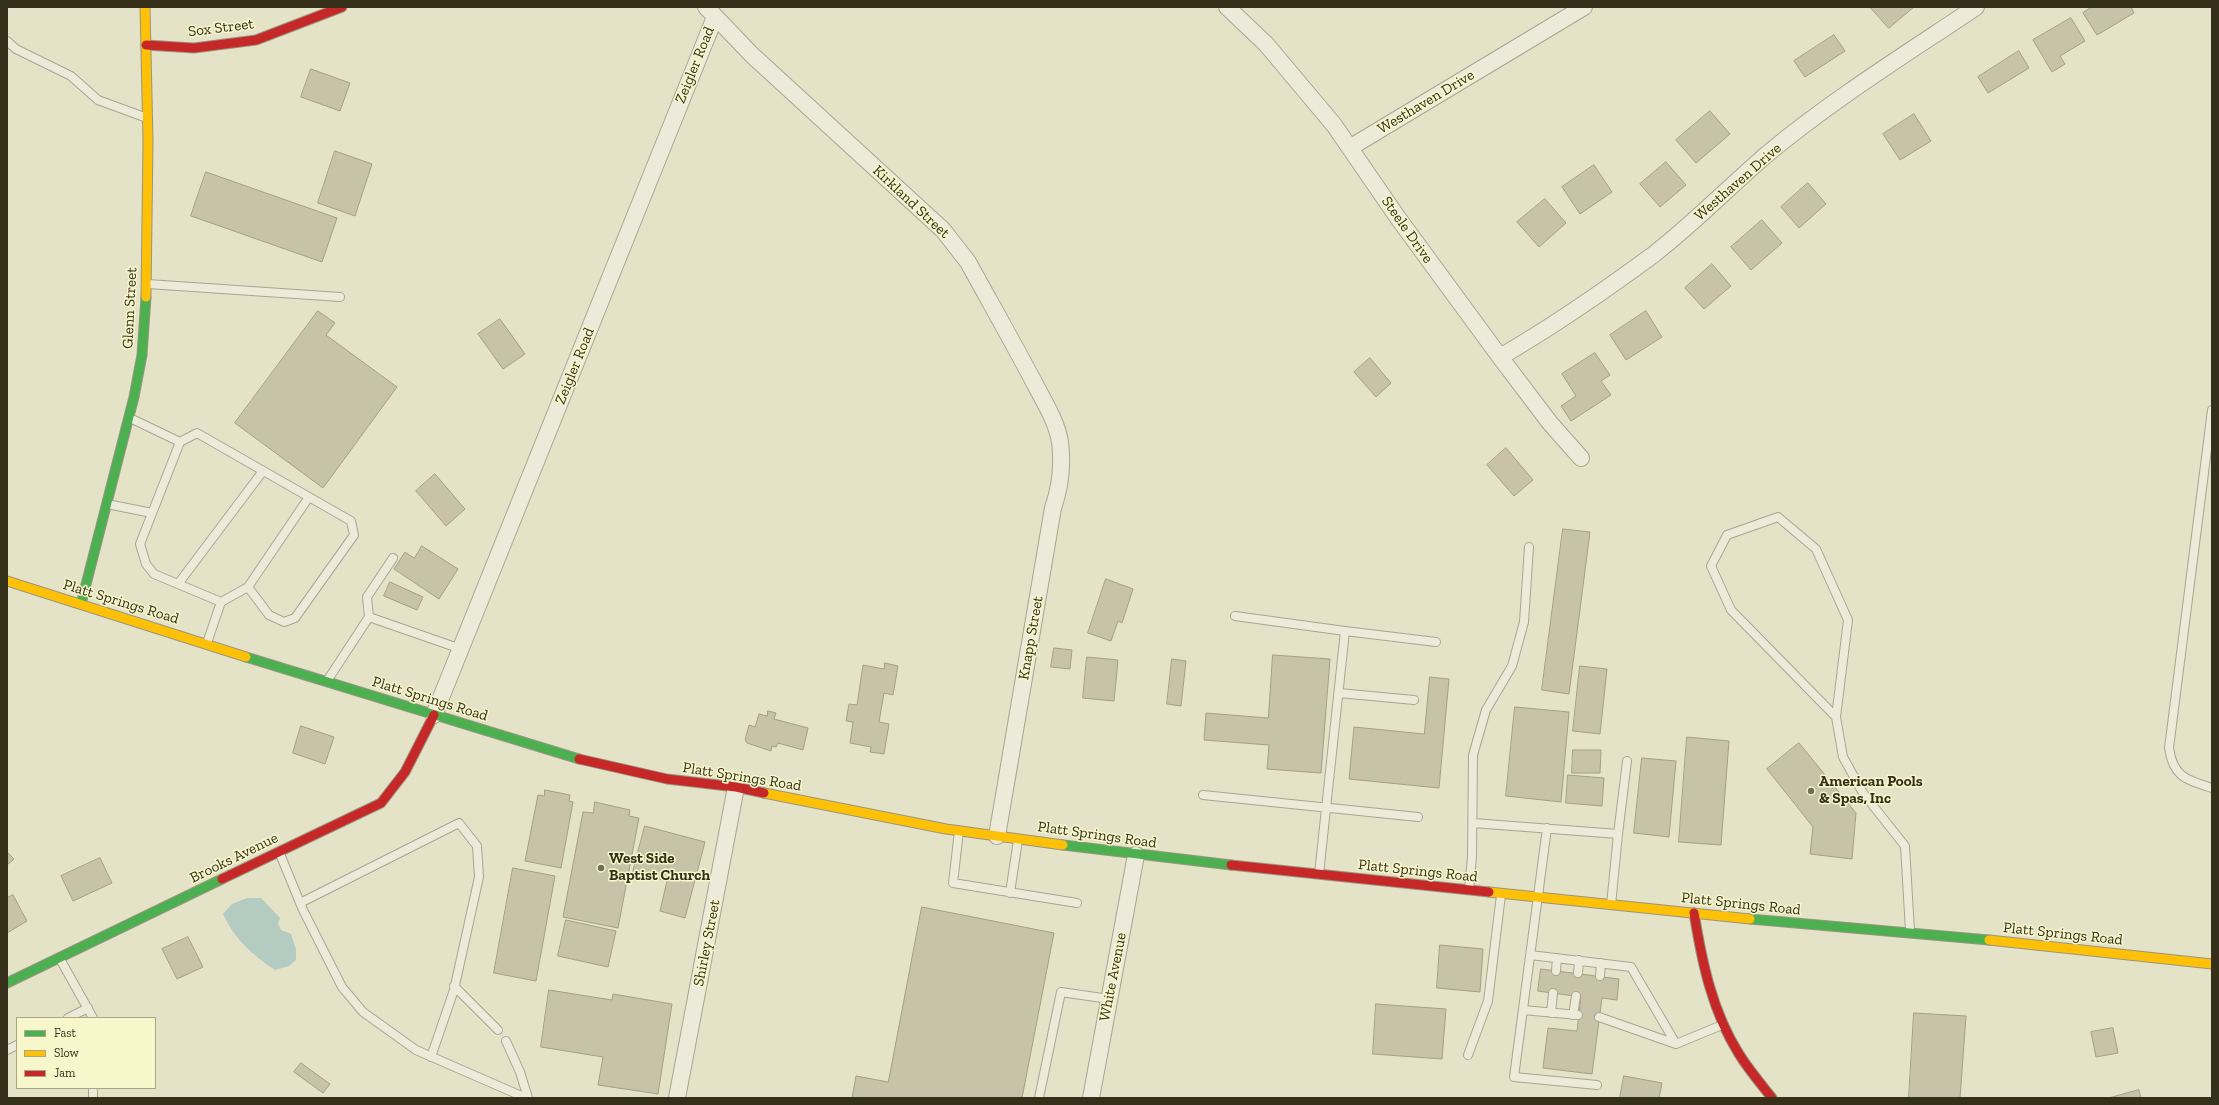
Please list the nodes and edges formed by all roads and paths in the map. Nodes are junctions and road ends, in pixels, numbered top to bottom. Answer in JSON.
{"nodes":[{"id":1,"x":145,"y":7,"type":"edge"},
{"id":2,"x":342,"y":7,"type":"edge"},
{"id":3,"x":1227,"y":7,"type":"edge"},
{"id":4,"x":1584,"y":7,"type":"edge"},
{"id":5,"x":1976,"y":7,"type":"edge"},
{"id":6,"x":711,"y":11,"type":"edge"},
{"id":7,"x":7,"y":41,"type":"edge"},
{"id":8,"x":146,"y":45,"type":"junction"},
{"id":9,"x":148,"y":118,"type":"junction"},
{"id":10,"x":1351,"y":147,"type":"junction"},
{"id":11,"x":146,"y":284,"type":"junction"},
{"id":12,"x":340,"y":297,"type":"dead end"},
{"id":13,"x":1500,"y":357,"type":"junction"},
{"id":14,"x":2212,"y":410,"type":"edge"},
{"id":15,"x":128,"y":417,"type":"junction"},
{"id":16,"x":1060,"y":440,"type":"joint"},
{"id":17,"x":180,"y":442,"type":"junction"},
{"id":18,"x":1581,"y":458,"type":"dead end"},
{"id":19,"x":263,"y":471,"type":"junction"},
{"id":20,"x":309,"y":497,"type":"junction"},
{"id":21,"x":106,"y":504,"type":"junction"},
{"id":22,"x":152,"y":513,"type":"junction"},
{"id":23,"x":1529,"y":547,"type":"dead end"},
{"id":24,"x":393,"y":558,"type":"dead end"},
{"id":25,"x":7,"y":581,"type":"edge"},
{"id":26,"x":178,"y":584,"type":"junction"},
{"id":27,"x":248,"y":587,"type":"junction"},
{"id":28,"x":221,"y":602,"type":"junction"},
{"id":29,"x":81,"y":604,"type":"junction"},
{"id":30,"x":1235,"y":616,"type":"dead end"},
{"id":31,"x":369,"y":617,"type":"junction"},
{"id":32,"x":1345,"y":631,"type":"junction"},
{"id":33,"x":1436,"y":642,"type":"dead end"},
{"id":34,"x":207,"y":644,"type":"junction"},
{"id":35,"x":460,"y":649,"type":"junction"},
{"id":36,"x":326,"y":681,"type":"junction"},
{"id":37,"x":1339,"y":693,"type":"junction"},
{"id":38,"x":1414,"y":700,"type":"dead end"},
{"id":39,"x":434,"y":715,"type":"junction"},
{"id":40,"x":1836,"y":717,"type":"junction"},
{"id":41,"x":1627,"y":761,"type":"dead end"},
{"id":42,"x":736,"y":787,"type":"junction"},
{"id":43,"x":2212,"y":788,"type":"edge"},
{"id":44,"x":1203,"y":796,"type":"dead end"},
{"id":45,"x":1326,"y":808,"type":"junction"},
{"id":46,"x":1418,"y":817,"type":"dead end"},
{"id":47,"x":1473,"y":823,"type":"junction"},
{"id":48,"x":1547,"y":828,"type":"junction"},
{"id":49,"x":959,"y":831,"type":"junction"},
{"id":50,"x":1618,"y":834,"type":"junction"},
{"id":51,"x":997,"y":836,"type":"junction"},
{"id":52,"x":1018,"y":839,"type":"junction"},
{"id":53,"x":279,"y":852,"type":"junction"},
{"id":54,"x":1136,"y":855,"type":"junction"},
{"id":55,"x":1319,"y":874,"type":"junction"},
{"id":56,"x":1469,"y":891,"type":"junction"},
{"id":57,"x":1010,"y":892,"type":"junction"},
{"id":58,"x":1501,"y":894,"type":"junction"},
{"id":59,"x":1539,"y":898,"type":"junction"},
{"id":60,"x":300,"y":903,"type":"junction"},
{"id":61,"x":1077,"y":903,"type":"dead end"},
{"id":62,"x":1610,"y":906,"type":"junction"},
{"id":63,"x":1694,"y":913,"type":"junction"},
{"id":64,"x":1910,"y":932,"type":"junction"},
{"id":65,"x":1530,"y":955,"type":"junction"},
{"id":66,"x":59,"y":958,"type":"junction"},
{"id":67,"x":1557,"y":958,"type":"junction"},
{"id":68,"x":1579,"y":960,"type":"junction"},
{"id":69,"x":1601,"y":963,"type":"junction"},
{"id":70,"x":2212,"y":964,"type":"edge"},
{"id":71,"x":1556,"y":971,"type":"dead end"},
{"id":72,"x":1578,"y":974,"type":"dead end"},
{"id":73,"x":1600,"y":976,"type":"dead end"},
{"id":74,"x":7,"y":983,"type":"edge"},
{"id":75,"x":454,"y":986,"type":"junction"},
{"id":76,"x":1553,"y":993,"type":"dead end"},
{"id":77,"x":1576,"y":996,"type":"dead end"},
{"id":78,"x":1109,"y":999,"type":"junction"},
{"id":79,"x":88,"y":1008,"type":"junction"},
{"id":80,"x":1523,"y":1010,"type":"junction"},
{"id":81,"x":1551,"y":1013,"type":"junction"},
{"id":82,"x":70,"y":1017,"type":"edge"},
{"id":83,"x":92,"y":1017,"type":"edge"},
{"id":84,"x":1599,"y":1017,"type":"dead end"},
{"id":85,"x":1723,"y":1025,"type":"junction"},
{"id":86,"x":498,"y":1030,"type":"dead end"},
{"id":87,"x":506,"y":1041,"type":"dead end"},
{"id":88,"x":1676,"y":1044,"type":"junction"},
{"id":89,"x":16,"y":1046,"type":"edge"},
{"id":90,"x":7,"y":1050,"type":"edge"},
{"id":91,"x":1468,"y":1055,"type":"dead end"},
{"id":92,"x":431,"y":1057,"type":"junction"},
{"id":93,"x":1597,"y":1085,"type":"dead end"},
{"id":94,"x":527,"y":1098,"type":"edge"},
{"id":95,"x":677,"y":1098,"type":"edge"},
{"id":96,"x":1039,"y":1098,"type":"edge"},
{"id":97,"x":1091,"y":1098,"type":"edge"},
{"id":98,"x":1772,"y":1098,"type":"edge"}],
"edges":[{"from":1,"to":8,"type":"main road","name":"Glenn Street"},
{"from":2,"to":8,"type":"main road","name":"Sox Street"},
{"from":3,"to":10,"type":"street","name":"Steele Drive"},
{"from":4,"to":10,"type":"street","name":"Westhaven Drive"},
{"from":5,"to":13,"type":"street","name":"Westhaven Drive"},
{"from":6,"to":16,"type":"street","name":"Kirkland Street"},
{"from":6,"to":35,"type":"street","name":"Zeigler Road"},
{"from":7,"to":9,"type":"lane"},
{"from":8,"to":9,"type":"main road","name":"Glenn Street"},
{"from":9,"to":11,"type":"main road","name":"Glenn Street"},
{"from":10,"to":13,"type":"street","name":"Steele Drive"},
{"from":11,"to":12,"type":"lane"},
{"from":11,"to":15,"type":"main road","name":"Glenn Street"},
{"from":13,"to":18,"type":"street","name":"Steele Drive"},
{"from":14,"to":43,"type":"lane"},
{"from":15,"to":17,"type":"lane"},
{"from":15,"to":21,"type":"main road","name":"Glenn Street"},
{"from":16,"to":51,"type":"street","name":"Knapp Street"},
{"from":17,"to":19,"type":"lane"},
{"from":17,"to":22,"type":"lane"},
{"from":19,"to":20,"type":"lane"},
{"from":19,"to":26,"type":"lane"},
{"from":20,"to":27,"type":"lane"},
{"from":20,"to":27,"type":"lane"},
{"from":21,"to":22,"type":"lane"},
{"from":21,"to":29,"type":"main road","name":"Glenn Street"},
{"from":22,"to":26,"type":"lane"},
{"from":23,"to":47,"type":"lane"},
{"from":24,"to":31,"type":"lane"},
{"from":25,"to":29,"type":"main road","name":"Platt Springs Road"},
{"from":26,"to":28,"type":"lane"},
{"from":27,"to":28,"type":"lane"},
{"from":28,"to":34,"type":"lane"},
{"from":29,"to":34,"type":"main road","name":"Platt Springs Road"},
{"from":30,"to":32,"type":"lane"},
{"from":31,"to":35,"type":"lane"},
{"from":31,"to":36,"type":"lane"},
{"from":32,"to":33,"type":"lane"},
{"from":32,"to":37,"type":"lane"},
{"from":34,"to":36,"type":"main road","name":"Platt Springs Road"},
{"from":35,"to":39,"type":"street","name":"Zeigler Road"},
{"from":36,"to":39,"type":"main road","name":"Platt Springs Road"},
{"from":37,"to":38,"type":"lane"},
{"from":37,"to":45,"type":"lane"},
{"from":39,"to":42,"type":"main road","name":"Platt Springs Road"},
{"from":39,"to":53,"type":"main road","name":"Brooks Avenue"},
{"from":40,"to":40,"type":"lane"},
{"from":40,"to":64,"type":"lane"},
{"from":41,"to":50,"type":"lane"},
{"from":42,"to":49,"type":"main road","name":"Platt Springs Road"},
{"from":42,"to":95,"type":"street","name":"Shirley Street"},
{"from":44,"to":45,"type":"lane"},
{"from":45,"to":46,"type":"lane"},
{"from":45,"to":55,"type":"lane"},
{"from":47,"to":48,"type":"lane"},
{"from":47,"to":56,"type":"lane"},
{"from":48,"to":50,"type":"lane"},
{"from":48,"to":59,"type":"lane"},
{"from":49,"to":51,"type":"main road","name":"Platt Springs Road"},
{"from":49,"to":57,"type":"lane"},
{"from":50,"to":62,"type":"lane"},
{"from":51,"to":52,"type":"main road","name":"Platt Springs Road"},
{"from":52,"to":54,"type":"main road","name":"Platt Springs Road"},
{"from":52,"to":57,"type":"lane"},
{"from":53,"to":60,"type":"lane"},
{"from":53,"to":66,"type":"main road","name":"Brooks Avenue"},
{"from":54,"to":55,"type":"main road","name":"Platt Springs Road"},
{"from":54,"to":78,"type":"street","name":"White Avenue"},
{"from":55,"to":56,"type":"main road","name":"Platt Springs Road"},
{"from":56,"to":58,"type":"main road","name":"Platt Springs Road"},
{"from":57,"to":61,"type":"lane"},
{"from":58,"to":59,"type":"main road","name":"Platt Springs Road"},
{"from":58,"to":91,"type":"lane"},
{"from":59,"to":62,"type":"main road","name":"Platt Springs Road"},
{"from":59,"to":65,"type":"lane"},
{"from":60,"to":75,"type":"lane"},
{"from":60,"to":92,"type":"lane"},
{"from":62,"to":63,"type":"main road","name":"Platt Springs Road"},
{"from":63,"to":64,"type":"main road","name":"Platt Springs Road"},
{"from":63,"to":85,"type":"main road"},
{"from":64,"to":70,"type":"main road","name":"Platt Springs Road"},
{"from":65,"to":67,"type":"lane"},
{"from":65,"to":80,"type":"lane"},
{"from":66,"to":74,"type":"main road","name":"Brooks Avenue"},
{"from":66,"to":79,"type":"lane"},
{"from":67,"to":68,"type":"lane"},
{"from":67,"to":71,"type":"lane"},
{"from":68,"to":69,"type":"lane"},
{"from":68,"to":72,"type":"lane"},
{"from":69,"to":73,"type":"lane"},
{"from":69,"to":88,"type":"lane"},
{"from":75,"to":86,"type":"lane"},
{"from":75,"to":92,"type":"lane"},
{"from":76,"to":81,"type":"lane"},
{"from":77,"to":81,"type":"lane"},
{"from":78,"to":96,"type":"lane"},
{"from":78,"to":97,"type":"street","name":"White Avenue"},
{"from":79,"to":82,"type":"lane"},
{"from":79,"to":83,"type":"lane"},
{"from":80,"to":81,"type":"lane"},
{"from":80,"to":93,"type":"lane"},
{"from":84,"to":88,"type":"lane"},
{"from":85,"to":88,"type":"lane"},
{"from":85,"to":98,"type":"main road"},
{"from":87,"to":94,"type":"lane"},
{"from":89,"to":90,"type":"lane"},
{"from":92,"to":94,"type":"lane"}]}
